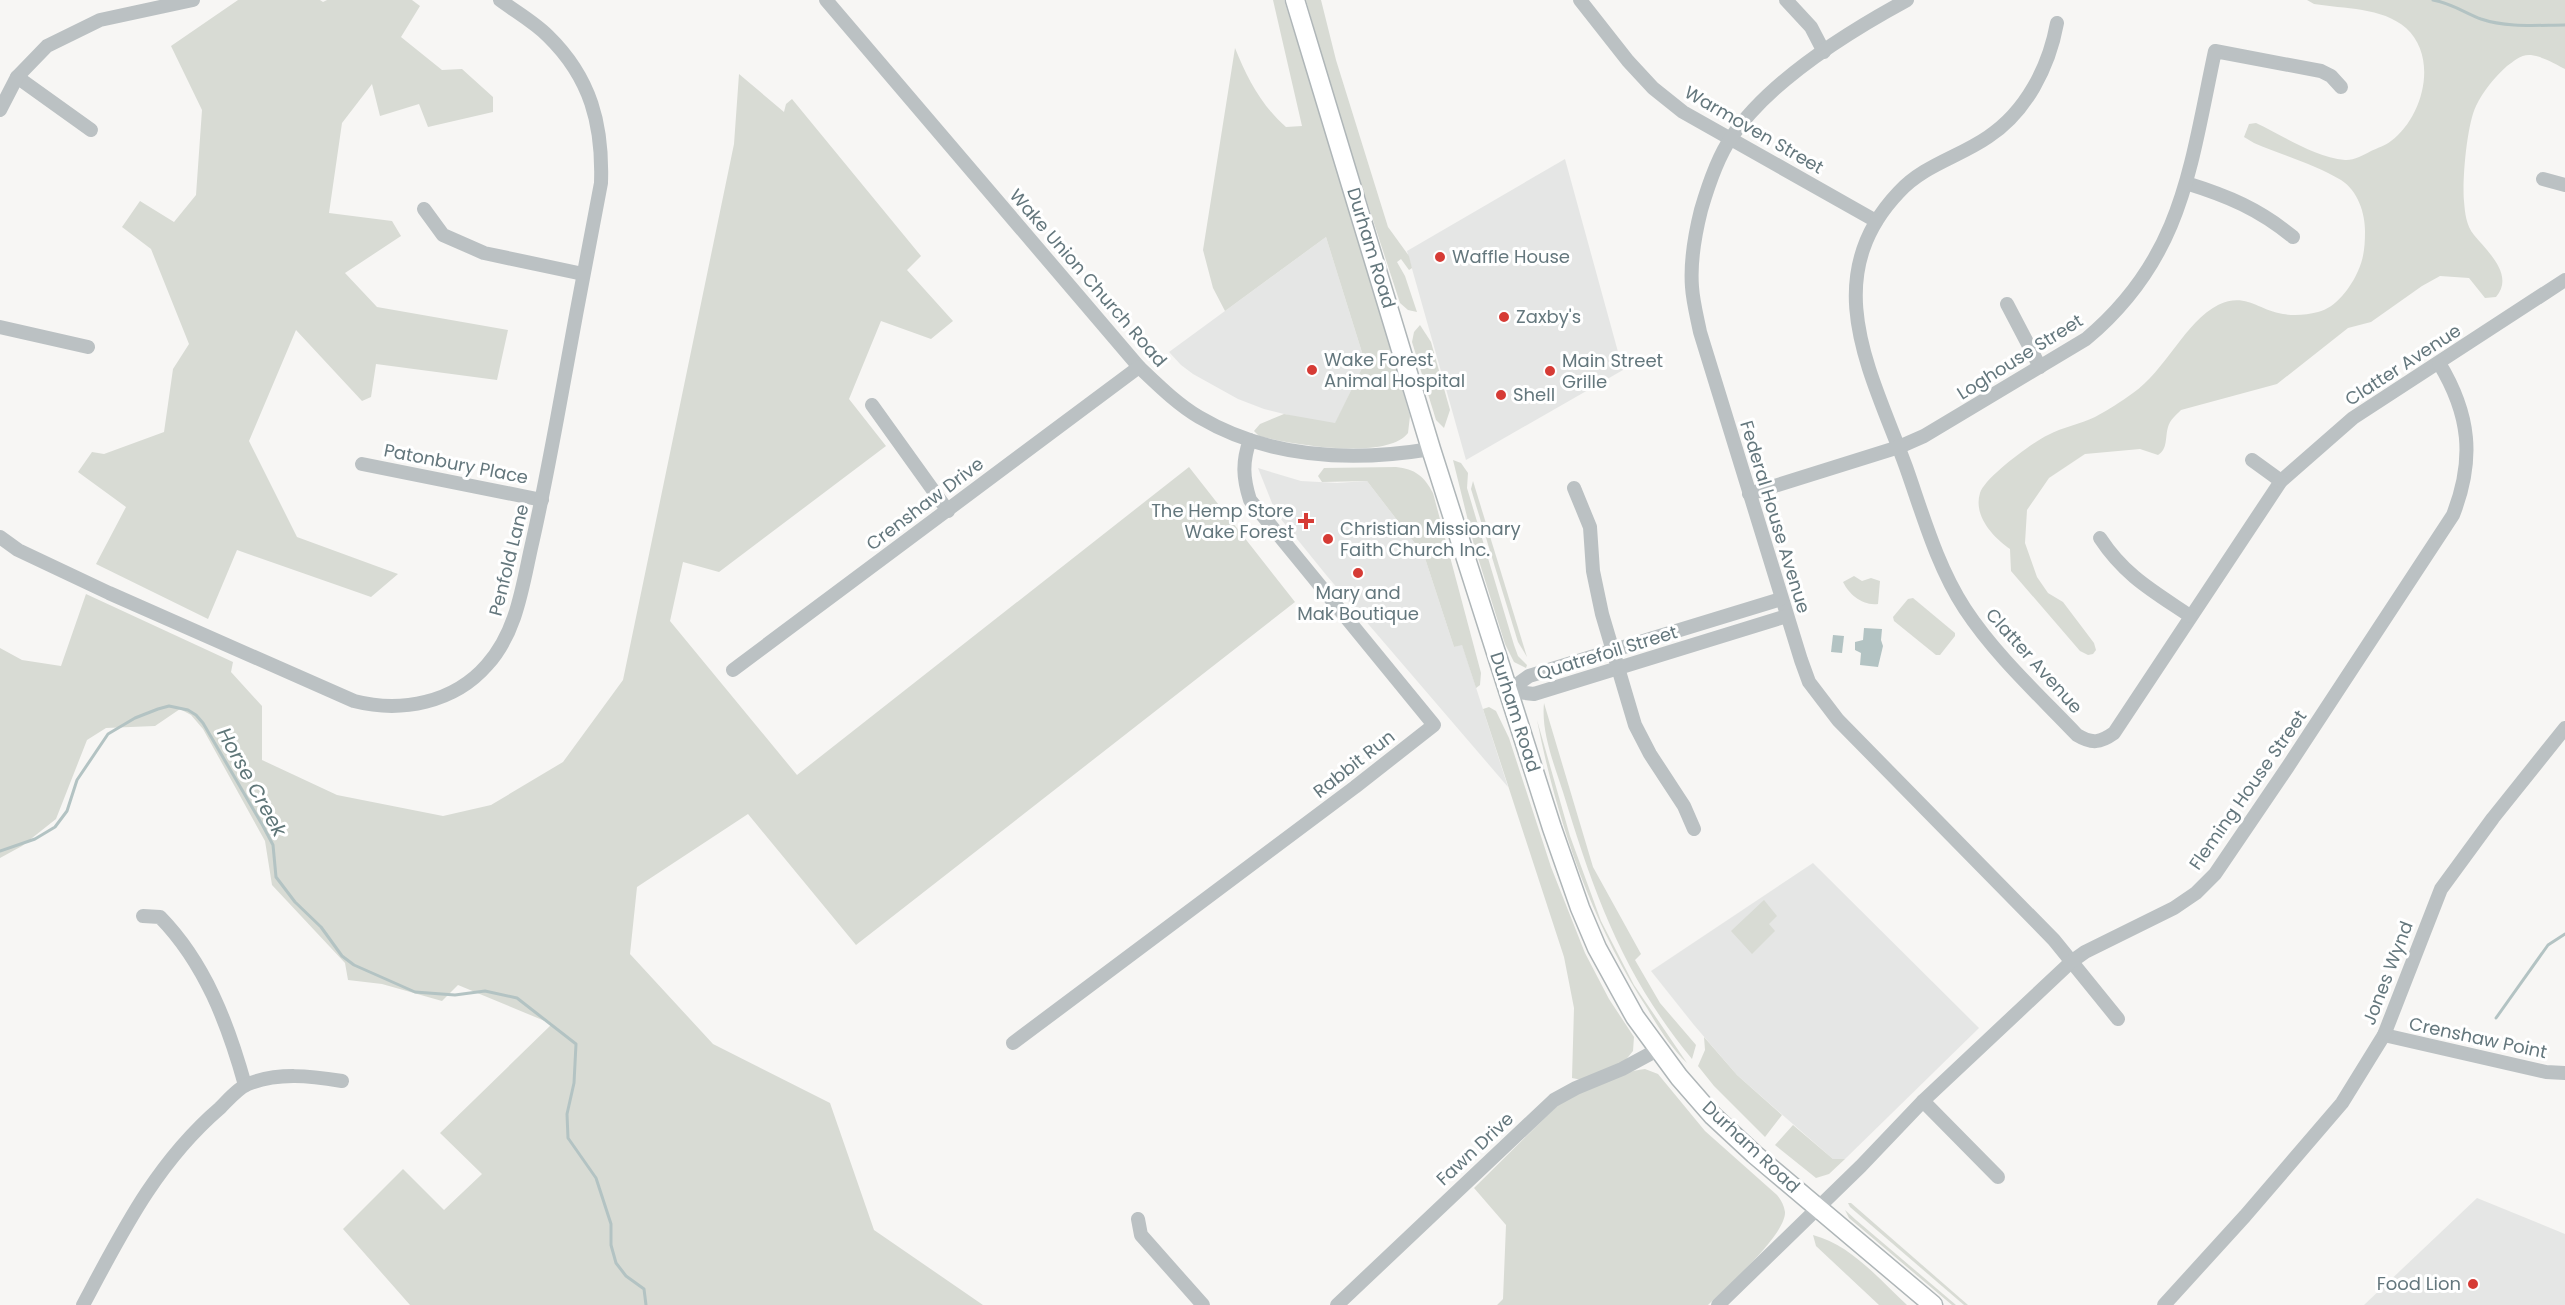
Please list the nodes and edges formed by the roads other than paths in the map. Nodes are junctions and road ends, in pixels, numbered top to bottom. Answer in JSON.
{"nodes":[{"id":1,"x":193,"y":0,"type":"edge"},
{"id":2,"x":500,"y":0,"type":"edge"},
{"id":3,"x":826,"y":0,"type":"edge"},
{"id":4,"x":1295,"y":0,"type":"edge"},
{"id":5,"x":1580,"y":0,"type":"edge"},
{"id":6,"x":1786,"y":0,"type":"edge"},
{"id":7,"x":1907,"y":0,"type":"edge"},
{"id":8,"x":2057,"y":24,"type":"dead end"},
{"id":9,"x":1824,"y":51,"type":"junction"},
{"id":10,"x":17,"y":77,"type":"junction"},
{"id":11,"x":2342,"y":87,"type":"dead end"},
{"id":12,"x":0,"y":110,"type":"edge"},
{"id":13,"x":91,"y":130,"type":"dead end"},
{"id":14,"x":1730,"y":139,"type":"junction"},
{"id":15,"x":2543,"y":179,"type":"dead end"},
{"id":16,"x":2186,"y":183,"type":"junction"},
{"id":17,"x":2565,"y":185,"type":"edge"},
{"id":18,"x":424,"y":209,"type":"dead end"},
{"id":19,"x":1876,"y":221,"type":"junction"},
{"id":20,"x":2293,"y":237,"type":"dead end"},
{"id":21,"x":583,"y":274,"type":"junction"},
{"id":22,"x":2565,"y":280,"type":"edge"},
{"id":23,"x":2007,"y":304,"type":"dead end"},
{"id":24,"x":0,"y":327,"type":"edge"},
{"id":25,"x":88,"y":347,"type":"dead end"},
{"id":26,"x":2439,"y":363,"type":"junction"},
{"id":27,"x":1139,"y":367,"type":"junction"},
{"id":28,"x":2040,"y":367,"type":"junction"},
{"id":29,"x":872,"y":405,"type":"dead end"},
{"id":30,"x":1250,"y":440,"type":"junction"},
{"id":31,"x":1899,"y":447,"type":"junction"},
{"id":32,"x":1431,"y":449,"type":"junction"},
{"id":33,"x":2252,"y":460,"type":"dead end"},
{"id":34,"x":362,"y":464,"type":"dead end"},
{"id":35,"x":2281,"y":481,"type":"junction"},
{"id":36,"x":1574,"y":488,"type":"dead end"},
{"id":37,"x":1749,"y":494,"type":"junction"},
{"id":38,"x":542,"y":500,"type":"junction"},
{"id":39,"x":948,"y":511,"type":"junction"},
{"id":40,"x":0,"y":537,"type":"edge"},
{"id":41,"x":2100,"y":538,"type":"dead end"},
{"id":42,"x":1781,"y":598,"type":"junction"},
{"id":43,"x":1786,"y":616,"type":"junction"},
{"id":44,"x":2190,"y":616,"type":"junction"},
{"id":45,"x":1612,"y":650,"type":"junction"},
{"id":46,"x":1617,"y":668,"type":"junction"},
{"id":47,"x":733,"y":670,"type":"dead end"},
{"id":48,"x":1508,"y":691,"type":"junction"},
{"id":49,"x":2565,"y":729,"type":"edge"},
{"id":50,"x":1694,"y":829,"type":"dead end"},
{"id":51,"x":143,"y":916,"type":"dead end"},
{"id":52,"x":2071,"y":962,"type":"junction"},
{"id":53,"x":2118,"y":1019,"type":"dead end"},
{"id":54,"x":2384,"y":1035,"type":"junction"},
{"id":55,"x":1013,"y":1043,"type":"dead end"},
{"id":56,"x":1659,"y":1049,"type":"junction"},
{"id":57,"x":2565,"y":1073,"type":"edge"},
{"id":58,"x":342,"y":1081,"type":"dead end"},
{"id":59,"x":245,"y":1085,"type":"junction"},
{"id":60,"x":1923,"y":1101,"type":"junction"},
{"id":61,"x":1998,"y":1177,"type":"dead end"},
{"id":62,"x":1817,"y":1207,"type":"junction"},
{"id":63,"x":1138,"y":1219,"type":"dead end"},
{"id":64,"x":83,"y":1305,"type":"edge"},
{"id":65,"x":1203,"y":1305,"type":"edge"},
{"id":66,"x":1337,"y":1305,"type":"edge"},
{"id":67,"x":1718,"y":1305,"type":"edge"},
{"id":68,"x":1933,"y":1305,"type":"edge"},
{"id":69,"x":2164,"y":1305,"type":"edge"}],
"edges":[{"from":1,"to":10,"type":"street"},
{"from":2,"to":21,"type":"street","name":"Penfold Lane"},
{"from":3,"to":27,"type":"street","name":"Wake Union Church Road"},
{"from":4,"to":32,"type":"main road","name":"Durham Road"},
{"from":5,"to":14,"type":"street","name":"Warmoven Street"},
{"from":6,"to":9,"type":"street"},
{"from":7,"to":9,"type":"street","name":"Federal House Avenue"},
{"from":8,"to":19,"type":"street","name":"Clatter Avenue"},
{"from":9,"to":14,"type":"street","name":"Federal House Avenue"},
{"from":10,"to":12,"type":"street"},
{"from":10,"to":13,"type":"street"},
{"from":11,"to":16,"type":"street","name":"Loghouse Street"},
{"from":14,"to":19,"type":"street","name":"Warmoven Street"},
{"from":14,"to":37,"type":"street","name":"Federal House Avenue"},
{"from":15,"to":17,"type":"street"},
{"from":16,"to":20,"type":"street"},
{"from":16,"to":28,"type":"street","name":"Loghouse Street"},
{"from":18,"to":21,"type":"street"},
{"from":19,"to":31,"type":"street","name":"Clatter Avenue"},
{"from":21,"to":38,"type":"street","name":"Penfold Lane"},
{"from":22,"to":26,"type":"street","name":"Clatter Avenue"},
{"from":23,"to":28,"type":"street"},
{"from":24,"to":25,"type":"street"},
{"from":26,"to":35,"type":"street","name":"Clatter Avenue"},
{"from":26,"to":52,"type":"street","name":"Fleming House Street"},
{"from":27,"to":30,"type":"street","name":"Wake Union Church Road"},
{"from":27,"to":39,"type":"street","name":"Crenshaw Drive"},
{"from":28,"to":31,"type":"street","name":"Loghouse Street"},
{"from":29,"to":39,"type":"street"},
{"from":30,"to":32,"type":"street","name":"Wake Union Church Road"},
{"from":30,"to":55,"type":"street","name":"Rabbit Run"},
{"from":31,"to":37,"type":"street","name":"Loghouse Street"},
{"from":31,"to":44,"type":"street","name":"Clatter Avenue"},
{"from":32,"to":48,"type":"main road","name":"Durham Road"},
{"from":33,"to":35,"type":"street"},
{"from":34,"to":38,"type":"street","name":"Patonbury Place"},
{"from":35,"to":44,"type":"street","name":"Clatter Avenue"},
{"from":36,"to":45,"type":"street"},
{"from":37,"to":42,"type":"street","name":"Federal House Avenue"},
{"from":38,"to":40,"type":"street","name":"Penfold Lane"},
{"from":39,"to":47,"type":"street","name":"Crenshaw Drive"},
{"from":41,"to":44,"type":"street"},
{"from":42,"to":43,"type":"street","name":"Federal House Avenue"},
{"from":42,"to":45,"type":"street","name":"Quatrefoil Street"},
{"from":43,"to":46,"type":"street","name":"Quatrefoil Street"},
{"from":43,"to":52,"type":"street","name":"Federal House Avenue"},
{"from":45,"to":46,"type":"street"},
{"from":45,"to":48,"type":"street","name":"Quatrefoil Street"},
{"from":46,"to":48,"type":"street","name":"Quatrefoil Street"},
{"from":46,"to":50,"type":"street"},
{"from":48,"to":56,"type":"main road","name":"Durham Road"},
{"from":49,"to":54,"type":"street","name":"Jones Wynd"},
{"from":51,"to":59,"type":"street"},
{"from":52,"to":53,"type":"street","name":"Federal House Avenue"},
{"from":52,"to":60,"type":"street","name":"Fleming House Street"},
{"from":54,"to":57,"type":"street","name":"Crenshaw Point"},
{"from":54,"to":69,"type":"street","name":"Jones Wynd"},
{"from":56,"to":62,"type":"main road","name":"Durham Road"},
{"from":56,"to":66,"type":"street","name":"Fawn Drive"},
{"from":58,"to":59,"type":"street"},
{"from":59,"to":64,"type":"street"},
{"from":60,"to":61,"type":"street"},
{"from":60,"to":62,"type":"street","name":"Fleming House Street"},
{"from":62,"to":67,"type":"street","name":"Fleming House Street"},
{"from":62,"to":68,"type":"main road","name":"Durham Road"},
{"from":63,"to":65,"type":"street"}]}
